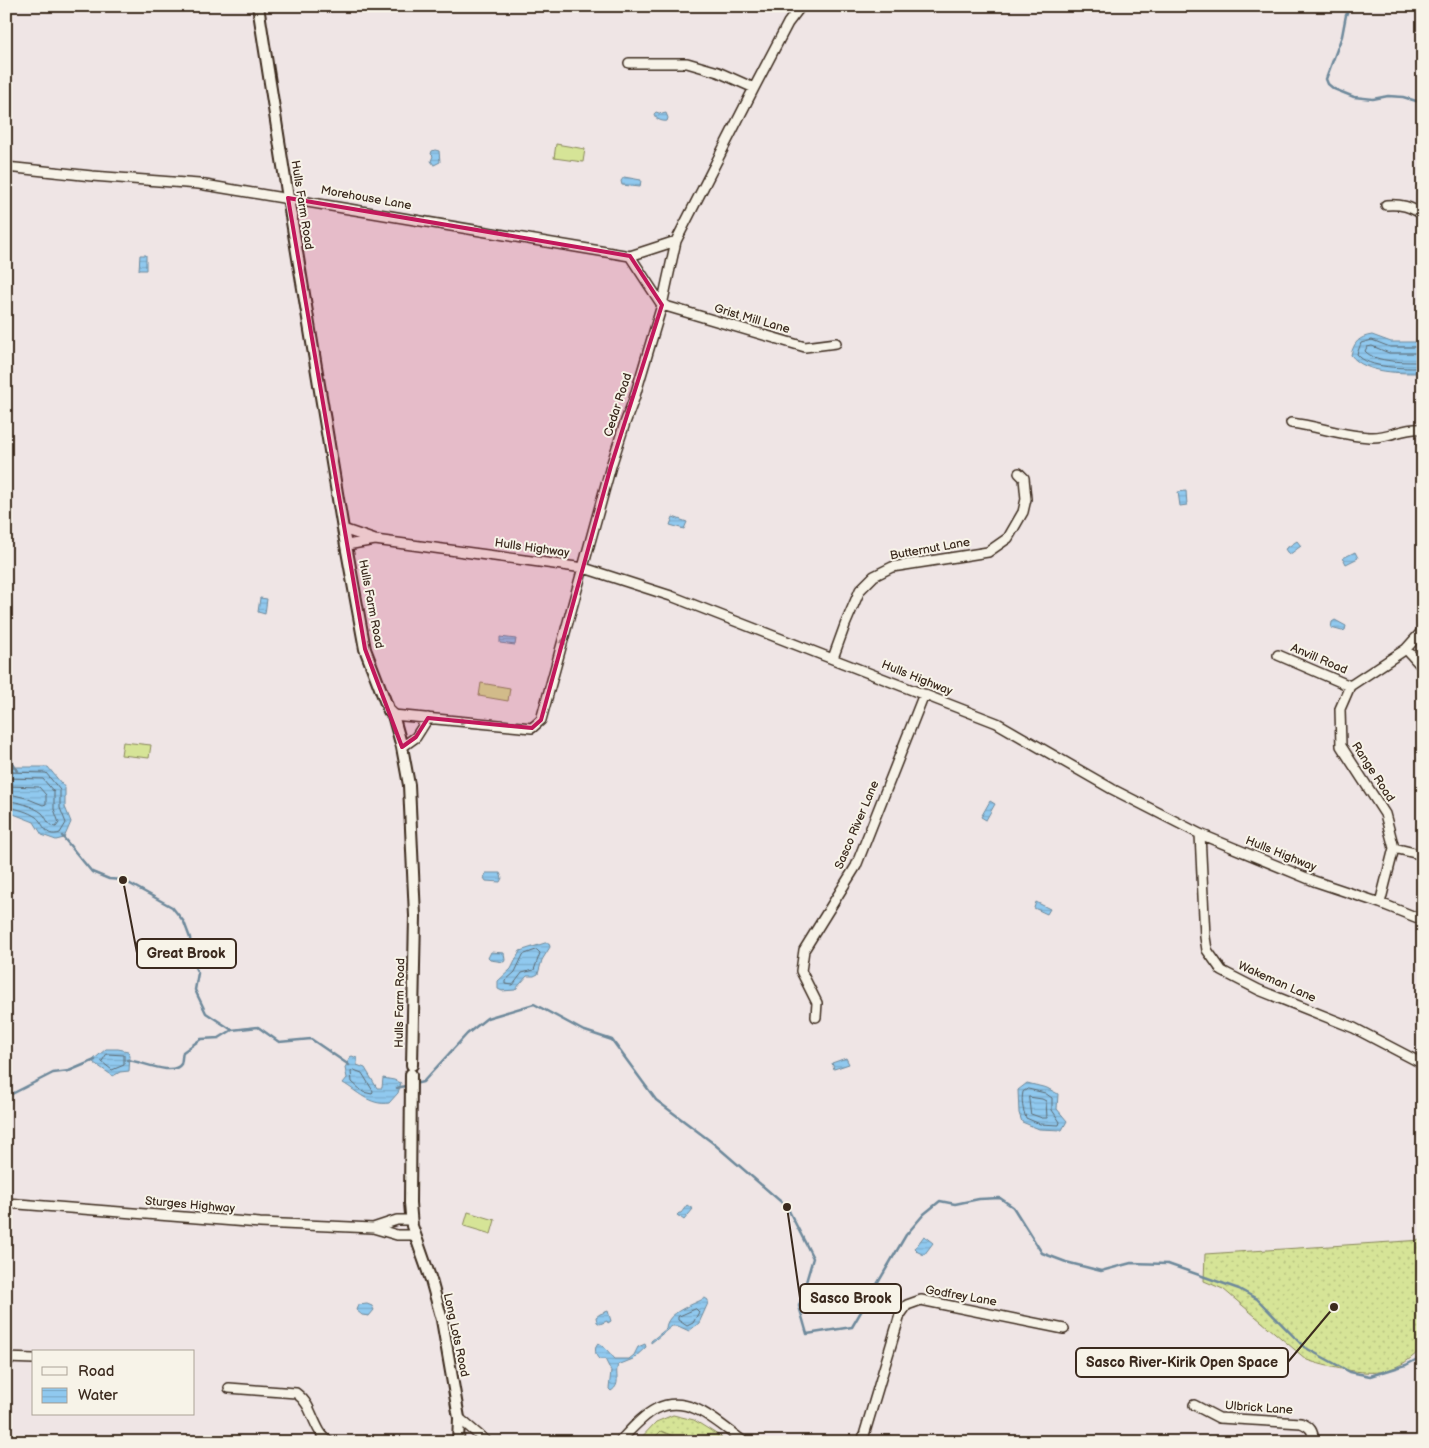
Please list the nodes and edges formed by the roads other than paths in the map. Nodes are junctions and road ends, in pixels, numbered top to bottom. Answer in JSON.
{"nodes":[{"id":1,"x":258,"y":6,"type":"edge"},
{"id":2,"x":801,"y":6,"type":"edge"},
{"id":3,"x":629,"y":63,"type":"dead end"},
{"id":4,"x":754,"y":88,"type":"junction"},
{"id":5,"x":6,"y":167,"type":"edge"},
{"id":6,"x":288,"y":198,"type":"junction"},
{"id":7,"x":1386,"y":205,"type":"dead end"},
{"id":8,"x":1423,"y":215,"type":"edge"},
{"id":9,"x":676,"y":241,"type":"junction"},
{"id":10,"x":630,"y":256,"type":"junction"},
{"id":11,"x":662,"y":305,"type":"junction"},
{"id":12,"x":836,"y":343,"type":"dead end"},
{"id":13,"x":1292,"y":422,"type":"dead end"},
{"id":14,"x":1423,"y":429,"type":"edge"},
{"id":15,"x":1019,"y":472,"type":"dead end"},
{"id":16,"x":343,"y":529,"type":"junction"},
{"id":17,"x":375,"y":540,"type":"junction"},
{"id":18,"x":348,"y":545,"type":"junction"},
{"id":19,"x":584,"y":568,"type":"junction"},
{"id":20,"x":1423,"y":630,"type":"edge"},
{"id":21,"x":1406,"y":649,"type":"junction"},
{"id":22,"x":1278,"y":655,"type":"dead end"},
{"id":23,"x":834,"y":658,"type":"junction"},
{"id":24,"x":1423,"y":668,"type":"edge"},
{"id":25,"x":1350,"y":686,"type":"junction"},
{"id":26,"x":924,"y":694,"type":"junction"},
{"id":27,"x":393,"y":716,"type":"junction"},
{"id":28,"x":428,"y":718,"type":"junction"},
{"id":29,"x":402,"y":747,"type":"junction"},
{"id":30,"x":1200,"y":834,"type":"junction"},
{"id":31,"x":1394,"y":848,"type":"junction"},
{"id":32,"x":1423,"y":855,"type":"edge"},
{"id":33,"x":1380,"y":903,"type":"junction"},
{"id":34,"x":1423,"y":920,"type":"edge"},
{"id":35,"x":816,"y":1018,"type":"dead end"},
{"id":36,"x":1423,"y":1064,"type":"edge"},
{"id":37,"x":6,"y":1203,"type":"edge"},
{"id":38,"x":410,"y":1207,"type":"joint"},
{"id":39,"x":411,"y":1220,"type":"junction"},
{"id":40,"x":372,"y":1228,"type":"junction"},
{"id":41,"x":414,"y":1235,"type":"junction"},
{"id":42,"x":1064,"y":1329,"type":"dead end"},
{"id":43,"x":6,"y":1358,"type":"edge"},
{"id":44,"x":32,"y":1359,"type":"edge"},
{"id":45,"x":229,"y":1388,"type":"dead end"},
{"id":46,"x":1194,"y":1405,"type":"dead end"},
{"id":47,"x":459,"y":1418,"type":"junction"},
{"id":48,"x":330,"y":1442,"type":"edge"},
{"id":49,"x":458,"y":1442,"type":"edge"},
{"id":50,"x":487,"y":1442,"type":"edge"},
{"id":51,"x":619,"y":1442,"type":"edge"},
{"id":52,"x":744,"y":1442,"type":"edge"},
{"id":53,"x":862,"y":1442,"type":"edge"},
{"id":54,"x":1314,"y":1442,"type":"edge"}],
"edges":[{"from":1,"to":6,"type":"main road","name":"Hulls Farm Road"},
{"from":2,"to":4,"type":"street","name":"Cedar Road"},
{"from":3,"to":4,"type":"street"},
{"from":4,"to":9,"type":"street","name":"Cedar Road"},
{"from":5,"to":6,"type":"street","name":"Morehouse Lane"},
{"from":6,"to":10,"type":"street","name":"Morehouse Lane"},
{"from":6,"to":16,"type":"main road","name":"Hulls Farm Road"},
{"from":7,"to":8,"type":"street"},
{"from":9,"to":10,"type":"street","name":"Morehouse Lane"},
{"from":9,"to":11,"type":"street","name":"Cedar Road"},
{"from":10,"to":11,"type":"street"},
{"from":11,"to":12,"type":"street","name":"Grist Mill Lane"},
{"from":11,"to":19,"type":"street","name":"Cedar Road"},
{"from":13,"to":14,"type":"street"},
{"from":15,"to":23,"type":"street","name":"Butternut Lane"},
{"from":16,"to":17,"type":"street","name":"Hulls Highway"},
{"from":16,"to":18,"type":"main road","name":"Hulls Farm Road"},
{"from":17,"to":18,"type":"street","name":"Hulls Highway"},
{"from":17,"to":19,"type":"street","name":"Hulls Highway"},
{"from":18,"to":27,"type":"main road","name":"Hulls Farm Road"},
{"from":19,"to":23,"type":"street","name":"Hulls Highway"},
{"from":28,"to":19,"type":"street","name":"Cedar Road","one_way":true},
{"from":20,"to":21,"type":"street"},
{"from":21,"to":24,"type":"street"},
{"from":21,"to":25,"type":"street"},
{"from":22,"to":25,"type":"street","name":"Anvill Road"},
{"from":23,"to":26,"type":"street","name":"Hulls Highway"},
{"from":25,"to":31,"type":"street","name":"Range Road"},
{"from":26,"to":30,"type":"street","name":"Hulls Highway"},
{"from":26,"to":35,"type":"street","name":"Sasco River Lane"},
{"from":27,"to":28,"type":"street","name":"Cedar Road"},
{"from":27,"to":29,"type":"main road","name":"Hulls Farm Road"},
{"from":28,"to":29,"type":"street"},
{"from":29,"to":38,"type":"main road","name":"Hulls Farm Road"},
{"from":30,"to":33,"type":"street","name":"Hulls Highway"},
{"from":30,"to":36,"type":"street","name":"Wakeman Lane"},
{"from":31,"to":32,"type":"street"},
{"from":31,"to":33,"type":"street"},
{"from":33,"to":34,"type":"street","name":"Hulls Highway"},
{"from":37,"to":40,"type":"street","name":"Sturges Highway"},
{"from":38,"to":39,"type":"main road","name":"Long Lots Road"},
{"from":39,"to":40,"type":"street","name":"Sturges Highway"},
{"from":39,"to":41,"type":"main road","name":"Long Lots Road"},
{"from":40,"to":41,"type":"street","name":"Sturges Highway"},
{"from":41,"to":47,"type":"main road","name":"Long Lots Road"},
{"from":42,"to":53,"type":"street","name":"Godfrey Lane"},
{"from":43,"to":44,"type":"street"},
{"from":45,"to":48,"type":"street"},
{"from":46,"to":54,"type":"street","name":"Ulbrick Lane"},
{"from":47,"to":49,"type":"main road","name":"Long Lots Road"},
{"from":47,"to":50,"type":"street"},
{"from":51,"to":52,"type":"street"}]}
